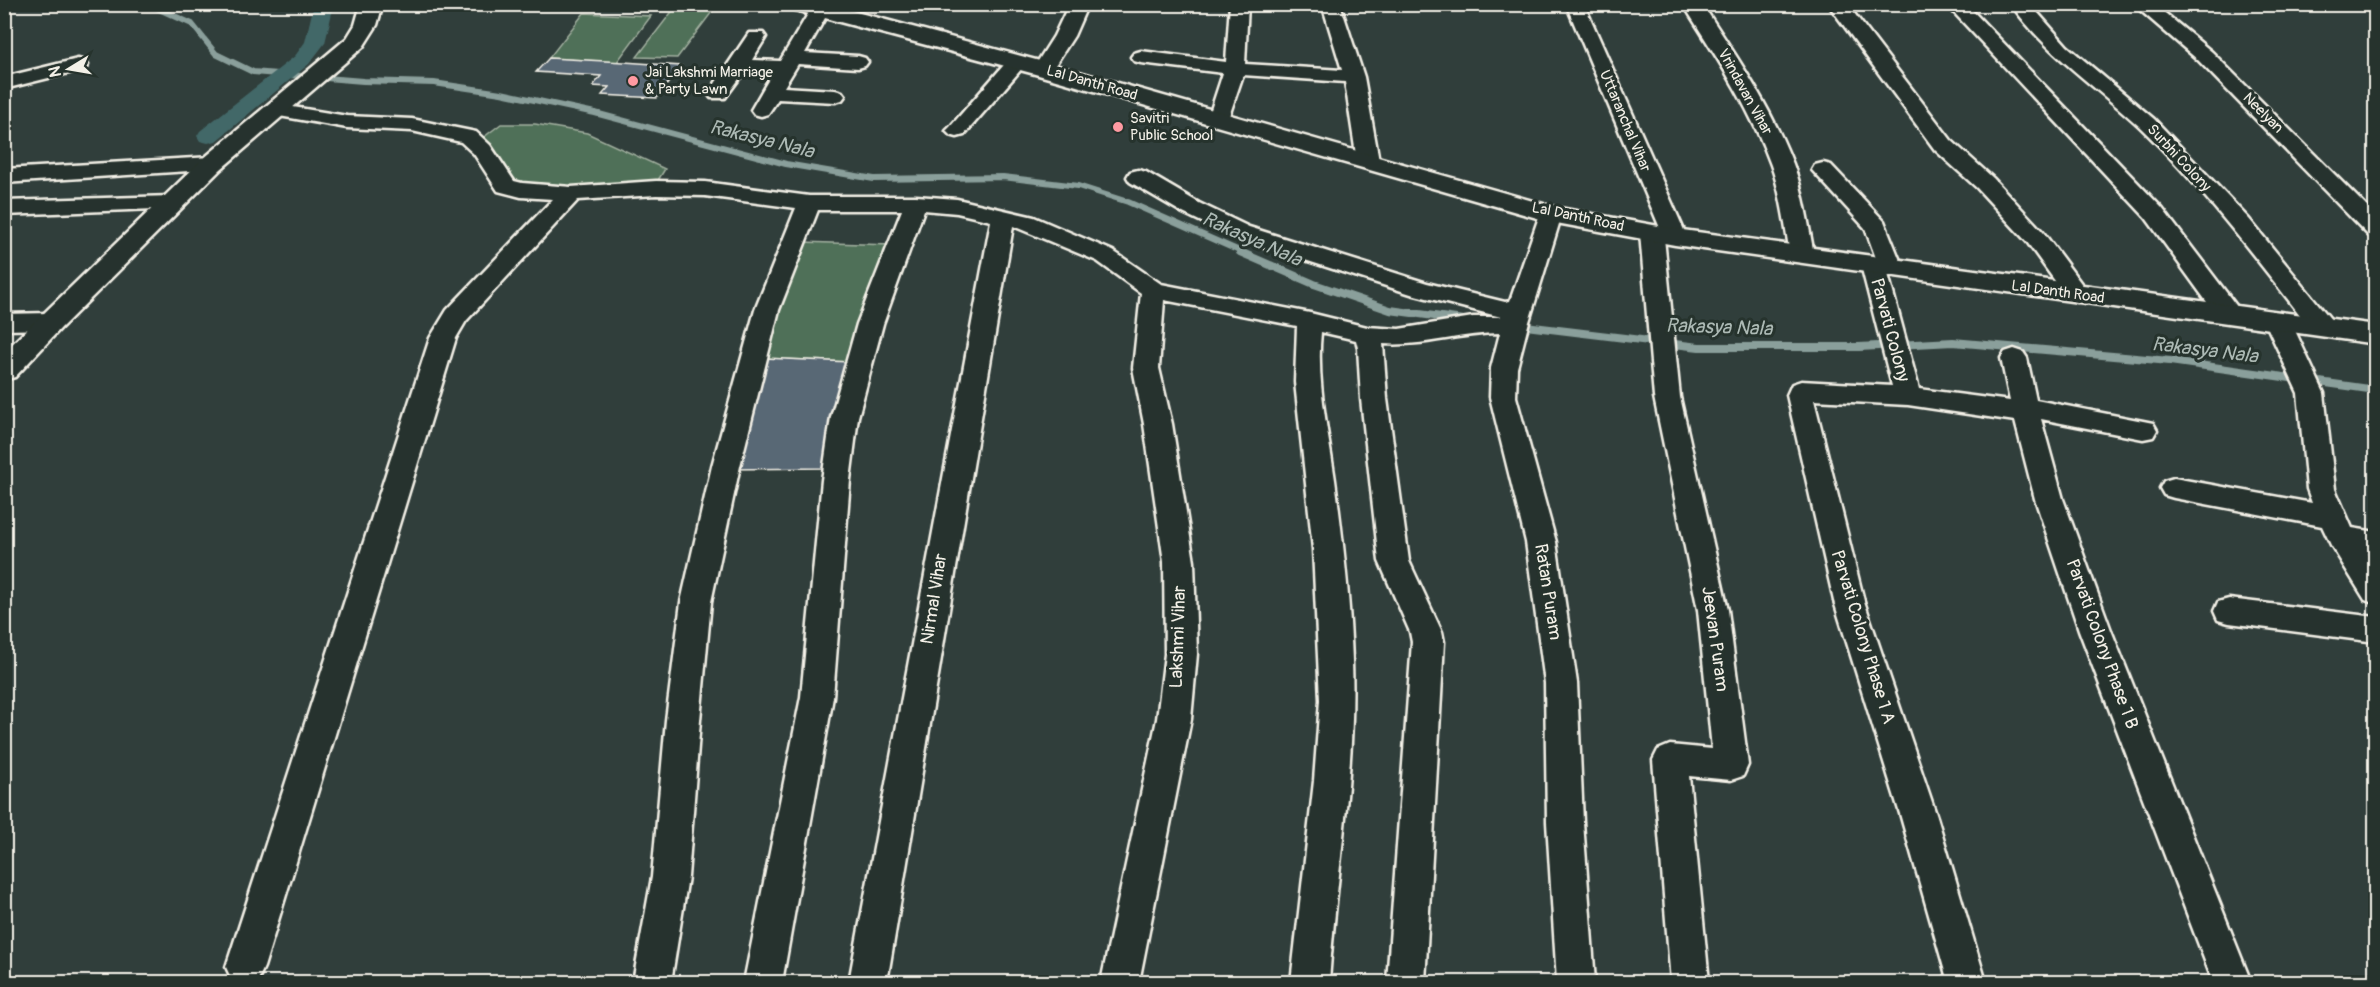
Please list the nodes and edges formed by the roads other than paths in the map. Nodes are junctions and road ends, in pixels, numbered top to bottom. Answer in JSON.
{"nodes":[{"id":1,"x":372,"y":4,"type":"edge"},
{"id":2,"x":1078,"y":4,"type":"edge"},
{"id":3,"x":1239,"y":4,"type":"edge"},
{"id":4,"x":1331,"y":4,"type":"edge"},
{"id":5,"x":1575,"y":4,"type":"edge"},
{"id":6,"x":1692,"y":4,"type":"edge"},
{"id":7,"x":1837,"y":4,"type":"edge"},
{"id":8,"x":1955,"y":4,"type":"edge"},
{"id":9,"x":2020,"y":4,"type":"edge"},
{"id":10,"x":2142,"y":4,"type":"edge"},
{"id":11,"x":815,"y":6,"type":"edge"},
{"id":12,"x":756,"y":37,"type":"dead end"},
{"id":13,"x":1140,"y":57,"type":"dead end"},
{"id":14,"x":790,"y":62,"type":"junction"},
{"id":15,"x":858,"y":62,"type":"dead end"},
{"id":16,"x":1017,"y":62,"type":"junction"},
{"id":17,"x":78,"y":65,"type":"dead end"},
{"id":18,"x":739,"y":65,"type":"junction"},
{"id":19,"x":1043,"y":69,"type":"junction"},
{"id":20,"x":1235,"y":69,"type":"junction"},
{"id":21,"x":1354,"y":77,"type":"junction"},
{"id":22,"x":4,"y":82,"type":"edge"},
{"id":23,"x":772,"y":93,"type":"junction"},
{"id":24,"x":718,"y":94,"type":"dead end"},
{"id":25,"x":835,"y":96,"type":"dead end"},
{"id":26,"x":284,"y":102,"type":"junction"},
{"id":27,"x":760,"y":110,"type":"dead end"},
{"id":28,"x":1218,"y":119,"type":"junction"},
{"id":29,"x":957,"y":131,"type":"dead end"},
{"id":30,"x":1368,"y":160,"type":"junction"},
{"id":31,"x":212,"y":164,"type":"junction"},
{"id":32,"x":1823,"y":170,"type":"dead end"},
{"id":33,"x":4,"y":176,"type":"edge"},
{"id":34,"x":1138,"y":177,"type":"dead end"},
{"id":35,"x":571,"y":194,"type":"junction"},
{"id":36,"x":172,"y":203,"type":"junction"},
{"id":37,"x":809,"y":203,"type":"junction"},
{"id":38,"x":916,"y":203,"type":"junction"},
{"id":39,"x":4,"y":208,"type":"edge"},
{"id":40,"x":1551,"y":214,"type":"junction"},
{"id":41,"x":1003,"y":216,"type":"junction"},
{"id":42,"x":2376,"y":230,"type":"edge"},
{"id":43,"x":1663,"y":235,"type":"junction"},
{"id":44,"x":1802,"y":254,"type":"junction"},
{"id":45,"x":1882,"y":266,"type":"junction"},
{"id":46,"x":1153,"y":290,"type":"junction"},
{"id":47,"x":2077,"y":294,"type":"junction"},
{"id":48,"x":2229,"y":314,"type":"junction"},
{"id":49,"x":1518,"y":316,"type":"junction"},
{"id":50,"x":51,"y":321,"type":"junction"},
{"id":51,"x":1310,"y":321,"type":"junction"},
{"id":52,"x":4,"y":322,"type":"edge"},
{"id":53,"x":2278,"y":322,"type":"junction"},
{"id":54,"x":2323,"y":327,"type":"junction"},
{"id":55,"x":1367,"y":335,"type":"junction"},
{"id":56,"x":2376,"y":335,"type":"edge"},
{"id":57,"x":2014,"y":358,"type":"dead end"},
{"id":58,"x":4,"y":370,"type":"edge"},
{"id":59,"x":1908,"y":396,"type":"junction"},
{"id":60,"x":2026,"y":410,"type":"junction"},
{"id":61,"x":2143,"y":430,"type":"dead end"},
{"id":62,"x":2174,"y":488,"type":"dead end"},
{"id":63,"x":2337,"y":527,"type":"junction"},
{"id":64,"x":2376,"y":543,"type":"edge"},
{"id":65,"x":2376,"y":592,"type":"edge"},
{"id":66,"x":2229,"y":611,"type":"dead end"},
{"id":67,"x":2376,"y":630,"type":"edge"},
{"id":68,"x":245,"y":967,"type":"dead end"},
{"id":69,"x":652,"y":982,"type":"edge"},
{"id":70,"x":763,"y":982,"type":"edge"},
{"id":71,"x":868,"y":982,"type":"edge"},
{"id":72,"x":1120,"y":982,"type":"edge"},
{"id":73,"x":1310,"y":982,"type":"edge"},
{"id":74,"x":1406,"y":982,"type":"edge"},
{"id":75,"x":1576,"y":982,"type":"edge"},
{"id":76,"x":1690,"y":982,"type":"edge"},
{"id":77,"x":1967,"y":982,"type":"edge"},
{"id":78,"x":2232,"y":982,"type":"edge"}],
"edges":[{"from":1,"to":26,"type":"street"},
{"from":2,"to":19,"type":"street"},
{"from":3,"to":20,"type":"street"},
{"from":4,"to":21,"type":"street"},
{"from":5,"to":43,"type":"street","name":"Uttaranchal Vihar"},
{"from":6,"to":44,"type":"street","name":"Vrindavan Vihar"},
{"from":7,"to":47,"type":"street"},
{"from":8,"to":48,"type":"street"},
{"from":9,"to":54,"type":"street","name":"Surbhi Colony"},
{"from":10,"to":42,"type":"street","name":"Neelyan"},
{"from":11,"to":14,"type":"street"},
{"from":11,"to":16,"type":"street","name":"Lal Danth Road"},
{"from":12,"to":18,"type":"street"},
{"from":13,"to":20,"type":"street"},
{"from":14,"to":15,"type":"street"},
{"from":14,"to":18,"type":"street"},
{"from":14,"to":23,"type":"street"},
{"from":16,"to":19,"type":"street","name":"Lal Danth Road"},
{"from":16,"to":29,"type":"street"},
{"from":17,"to":22,"type":"street"},
{"from":18,"to":24,"type":"street"},
{"from":19,"to":28,"type":"street","name":"Lal Danth Road"},
{"from":20,"to":21,"type":"street"},
{"from":20,"to":28,"type":"street"},
{"from":21,"to":30,"type":"street"},
{"from":23,"to":25,"type":"street"},
{"from":23,"to":27,"type":"street"},
{"from":26,"to":31,"type":"street"},
{"from":26,"to":35,"type":"street"},
{"from":28,"to":30,"type":"street","name":"Lal Danth Road"},
{"from":30,"to":40,"type":"street","name":"Lal Danth Road"},
{"from":31,"to":33,"type":"street"},
{"from":31,"to":36,"type":"street"},
{"from":32,"to":45,"type":"street","name":"Parvati Colony"},
{"from":34,"to":49,"type":"street"},
{"from":35,"to":37,"type":"street"},
{"from":35,"to":68,"type":"street"},
{"from":36,"to":39,"type":"street"},
{"from":36,"to":50,"type":"street"},
{"from":37,"to":38,"type":"street"},
{"from":37,"to":69,"type":"street"},
{"from":38,"to":41,"type":"street"},
{"from":38,"to":70,"type":"street"},
{"from":40,"to":43,"type":"street","name":"Lal Danth Road"},
{"from":40,"to":49,"type":"street","name":"Ratan Puram"},
{"from":41,"to":46,"type":"street"},
{"from":41,"to":71,"type":"street","name":"Nirmal Vihar"},
{"from":43,"to":44,"type":"street","name":"Lal Danth Road"},
{"from":43,"to":76,"type":"street","name":"Jeevan Puram"},
{"from":44,"to":45,"type":"street","name":"Lal Danth Road"},
{"from":45,"to":47,"type":"street","name":"Lal Danth Road"},
{"from":45,"to":59,"type":"street","name":"Parvati Colony"},
{"from":46,"to":51,"type":"street"},
{"from":46,"to":72,"type":"street","name":"Lakshmi Vihar"},
{"from":47,"to":48,"type":"street","name":"Lal Danth Road"},
{"from":48,"to":53,"type":"street","name":"Lal Danth Road"},
{"from":49,"to":55,"type":"street"},
{"from":49,"to":75,"type":"street","name":"Ratan Puram"},
{"from":50,"to":52,"type":"street"},
{"from":50,"to":58,"type":"street"},
{"from":51,"to":55,"type":"street"},
{"from":51,"to":73,"type":"street"},
{"from":53,"to":54,"type":"street","name":"Lal Danth Road"},
{"from":53,"to":63,"type":"street"},
{"from":54,"to":56,"type":"street","name":"Lal Danth Road"},
{"from":55,"to":74,"type":"street"},
{"from":57,"to":60,"type":"street","name":"Parvati Colony Phase 1 B"},
{"from":59,"to":60,"type":"street"},
{"from":59,"to":77,"type":"street","name":"Parvati Colony Phase 1 A"},
{"from":60,"to":61,"type":"street"},
{"from":60,"to":78,"type":"street","name":"Parvati Colony Phase 1 B"},
{"from":62,"to":63,"type":"street"},
{"from":63,"to":64,"type":"street"},
{"from":63,"to":65,"type":"street"},
{"from":66,"to":67,"type":"street"}]}
